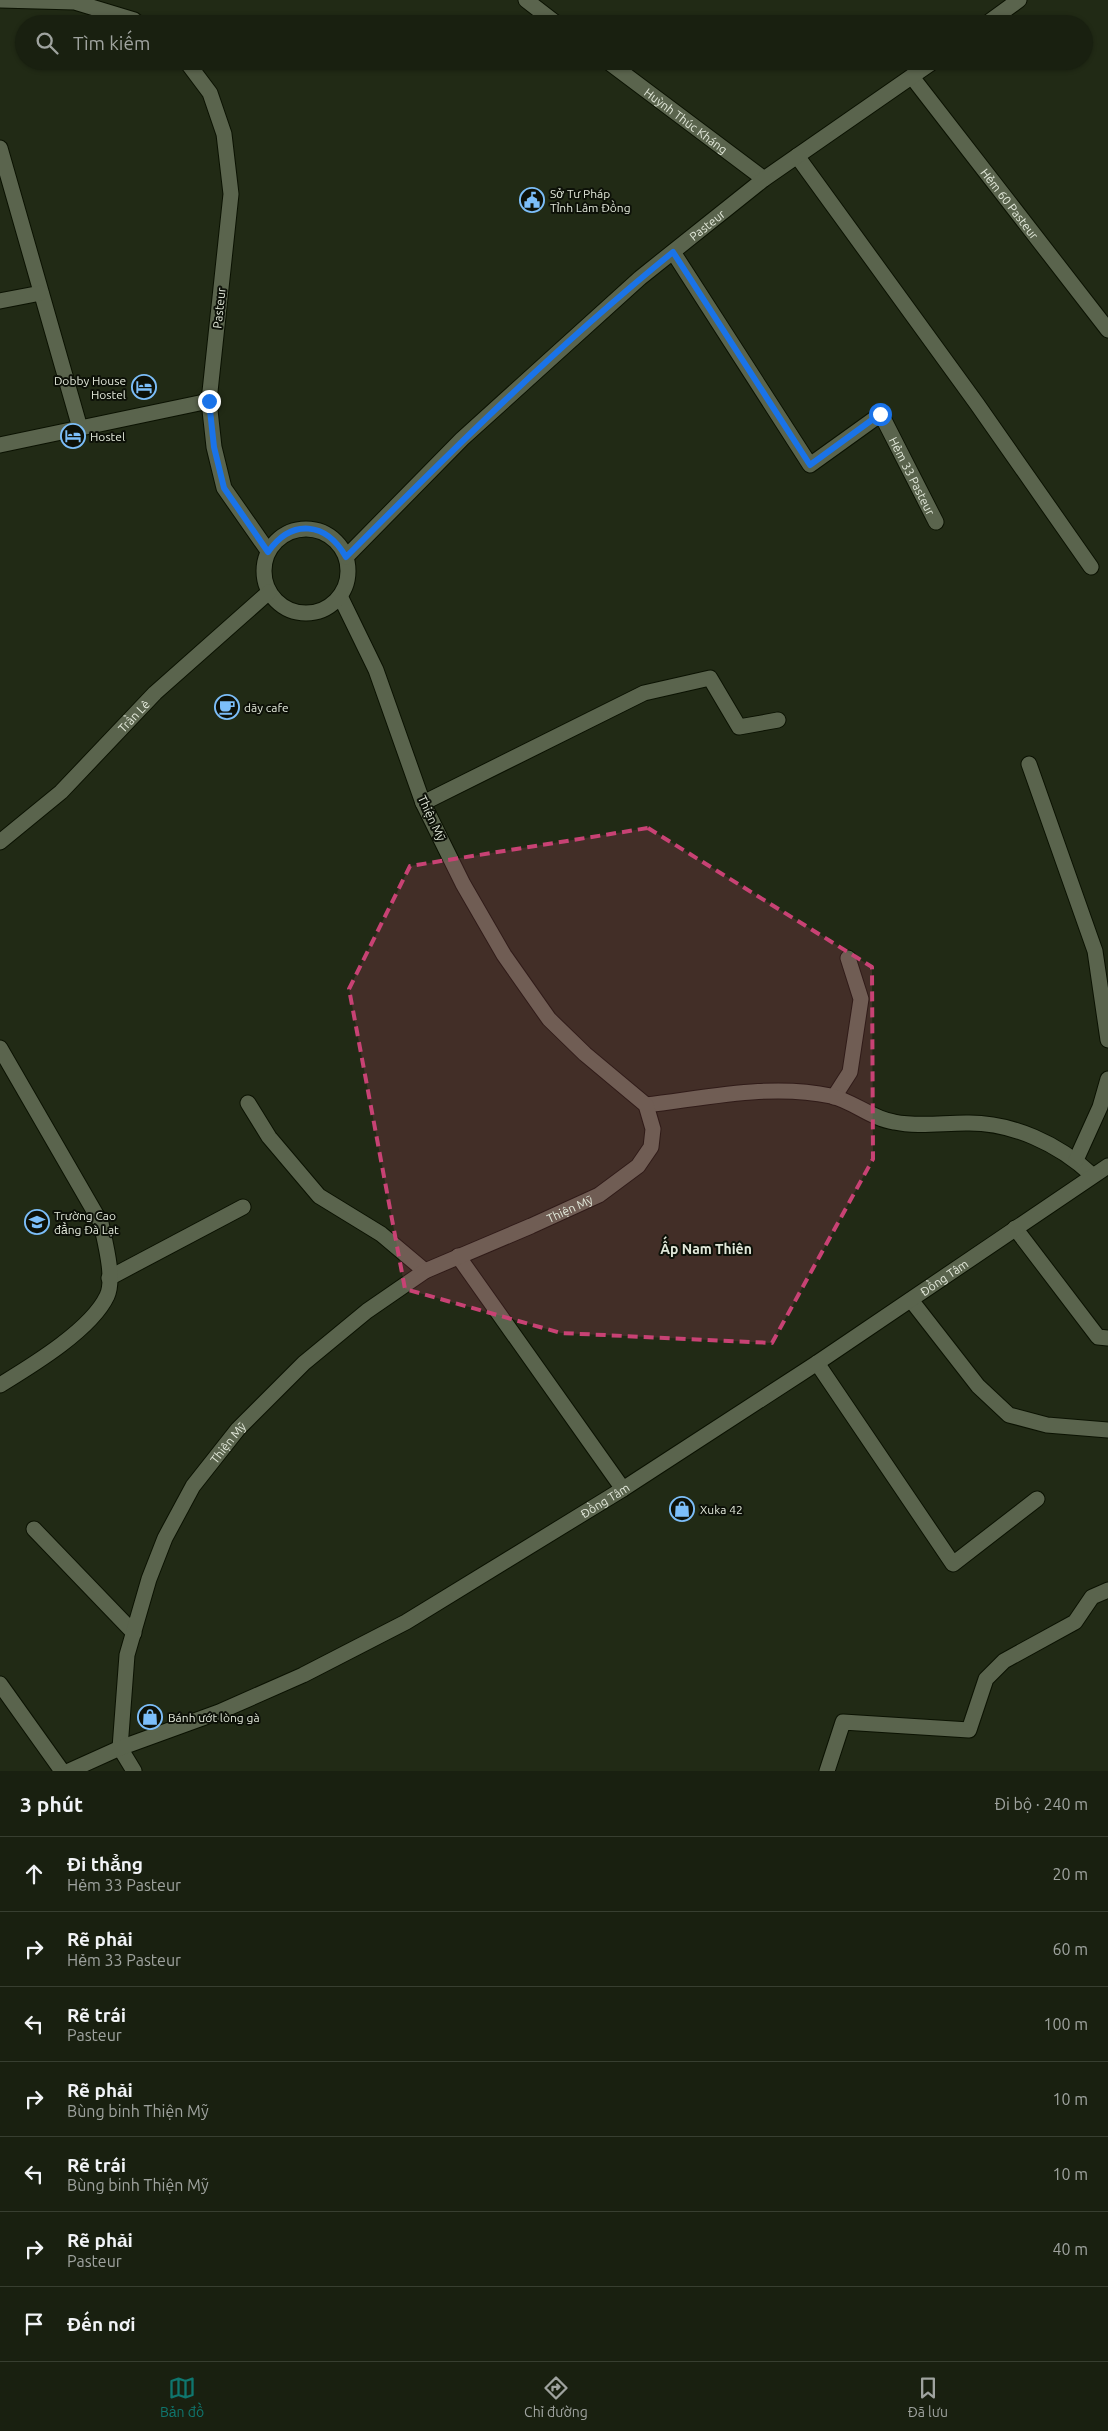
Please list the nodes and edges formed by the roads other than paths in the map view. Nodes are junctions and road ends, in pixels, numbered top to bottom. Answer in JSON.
{"nodes":[{"id":1,"x":0,"y":0,"type":"edge"},
{"id":2,"x":526,"y":0,"type":"edge"},
{"id":3,"x":1019,"y":0,"type":"edge"},
{"id":4,"x":118,"y":15,"type":"edge"},
{"id":5,"x":545,"y":15,"type":"edge"},
{"id":6,"x":998,"y":15,"type":"edge"},
{"id":7,"x":193,"y":70,"type":"edge"},
{"id":8,"x":619,"y":70,"type":"edge"},
{"id":9,"x":922,"y":70,"type":"edge"},
{"id":10,"x":912,"y":77,"type":"junction"},
{"id":11,"x":0,"y":148,"type":"edge"},
{"id":12,"x":797,"y":156,"type":"junction"},
{"id":13,"x":764,"y":179,"type":"junction"},
{"id":14,"x":673,"y":252,"type":"junction"},
{"id":15,"x":41,"y":293,"type":"junction"},
{"id":16,"x":0,"y":301,"type":"edge"},
{"id":17,"x":1108,"y":330,"type":"edge"},
{"id":18,"x":209,"y":401,"type":"junction"},
{"id":19,"x":80,"y":428,"type":"junction"},
{"id":20,"x":0,"y":445,"type":"edge"},
{"id":21,"x":936,"y":522,"type":"dead end"},
{"id":22,"x":268,"y":552,"type":"junction"},
{"id":23,"x":346,"y":557,"type":"junction"},
{"id":24,"x":1091,"y":567,"type":"dead end"},
{"id":25,"x":269,"y":592,"type":"junction"},
{"id":26,"x":340,"y":596,"type":"junction"},
{"id":27,"x":778,"y":720,"type":"dead end"},
{"id":28,"x":1029,"y":764,"type":"dead end"},
{"id":29,"x":424,"y":803,"type":"junction"},
{"id":30,"x":0,"y":842,"type":"edge"},
{"id":31,"x":848,"y":958,"type":"dead end"},
{"id":32,"x":1108,"y":1040,"type":"edge"},
{"id":33,"x":0,"y":1048,"type":"edge"},
{"id":34,"x":1108,"y":1079,"type":"edge"},
{"id":35,"x":834,"y":1097,"type":"junction"},
{"id":36,"x":248,"y":1103,"type":"dead end"},
{"id":37,"x":646,"y":1105,"type":"junction"},
{"id":38,"x":1076,"y":1160,"type":"junction"},
{"id":39,"x":1108,"y":1166,"type":"edge"},
{"id":40,"x":1092,"y":1175,"type":"junction"},
{"id":41,"x":243,"y":1207,"type":"dead end"},
{"id":42,"x":1016,"y":1228,"type":"junction"},
{"id":43,"x":458,"y":1256,"type":"junction"},
{"id":44,"x":425,"y":1271,"type":"junction"},
{"id":45,"x":108,"y":1278,"type":"junction"},
{"id":46,"x":911,"y":1300,"type":"junction"},
{"id":47,"x":1108,"y":1338,"type":"edge"},
{"id":48,"x":817,"y":1363,"type":"junction"},
{"id":49,"x":0,"y":1385,"type":"edge"},
{"id":50,"x":1108,"y":1430,"type":"edge"},
{"id":51,"x":623,"y":1489,"type":"junction"},
{"id":52,"x":1037,"y":1499,"type":"dead end"},
{"id":53,"x":34,"y":1529,"type":"dead end"},
{"id":54,"x":1108,"y":1590,"type":"edge"},
{"id":55,"x":134,"y":1633,"type":"junction"},
{"id":56,"x":0,"y":1684,"type":"edge"},
{"id":57,"x":120,"y":1748,"type":"junction"},
{"id":58,"x":62,"y":1771,"type":"edge"},
{"id":59,"x":68,"y":1771,"type":"edge"},
{"id":60,"x":134,"y":1771,"type":"edge"},
{"id":61,"x":827,"y":1771,"type":"edge"}],
"edges":[{"from":1,"to":4,"type":"street"},
{"from":2,"to":5,"type":"street"},
{"from":3,"to":6,"type":"street"},
{"from":7,"to":18,"type":"street","name":"Pasteur"},
{"from":8,"to":13,"type":"street","name":"Huỳnh Thúc Kháng"},
{"from":9,"to":10,"type":"street","name":"Pasteur"},
{"from":10,"to":12,"type":"street","name":"Pasteur"},
{"from":10,"to":17,"type":"street","name":"Hẻm 60 Pasteur"},
{"from":11,"to":15,"type":"street"},
{"from":12,"to":13,"type":"street","name":"Pasteur"},
{"from":12,"to":24,"type":"street"},
{"from":13,"to":14,"type":"street","name":"Pasteur"},
{"from":14,"to":21,"type":"street","name":"Hẻm 33 Pasteur"},
{"from":14,"to":23,"type":"street","name":"Pasteur"},
{"from":15,"to":16,"type":"street"},
{"from":15,"to":19,"type":"street"},
{"from":18,"to":19,"type":"street"},
{"from":18,"to":22,"type":"street","name":"Pasteur"},
{"from":19,"to":20,"type":"street"},
{"from":22,"to":23,"type":"street"},
{"from":22,"to":25,"type":"street"},
{"from":23,"to":26,"type":"street"},
{"from":25,"to":26,"type":"street"},
{"from":25,"to":30,"type":"street","name":"Trần Lê"},
{"from":26,"to":29,"type":"street","name":"Thiện Mỹ"},
{"from":27,"to":29,"type":"street"},
{"from":28,"to":32,"type":"street"},
{"from":29,"to":37,"type":"street","name":"Thiện Mỹ"},
{"from":31,"to":35,"type":"street"},
{"from":33,"to":45,"type":"street"},
{"from":34,"to":38,"type":"street"},
{"from":35,"to":37,"type":"street"},
{"from":35,"to":38,"type":"street"},
{"from":36,"to":44,"type":"street"},
{"from":37,"to":43,"type":"street","name":"Thiện Mỹ"},
{"from":38,"to":40,"type":"street"},
{"from":39,"to":40,"type":"street","name":"Đồng Tâm"},
{"from":40,"to":42,"type":"street","name":"Đồng Tâm"},
{"from":41,"to":45,"type":"street"},
{"from":42,"to":46,"type":"street","name":"Đồng Tâm"},
{"from":42,"to":47,"type":"street"},
{"from":43,"to":44,"type":"street","name":"Thiện Mỹ"},
{"from":43,"to":51,"type":"street"},
{"from":44,"to":55,"type":"street","name":"Thiện Mỹ"},
{"from":45,"to":49,"type":"street"},
{"from":46,"to":48,"type":"street","name":"Đồng Tâm"},
{"from":46,"to":50,"type":"street"},
{"from":48,"to":51,"type":"street","name":"Đồng Tâm"},
{"from":48,"to":52,"type":"street"},
{"from":51,"to":57,"type":"street","name":"Đồng Tâm"},
{"from":53,"to":55,"type":"street"},
{"from":54,"to":61,"type":"street"},
{"from":55,"to":57,"type":"street","name":"Thiện Mỹ"},
{"from":56,"to":58,"type":"street"},
{"from":57,"to":59,"type":"street","name":"Đồng Tâm"},
{"from":57,"to":60,"type":"street"}]}
